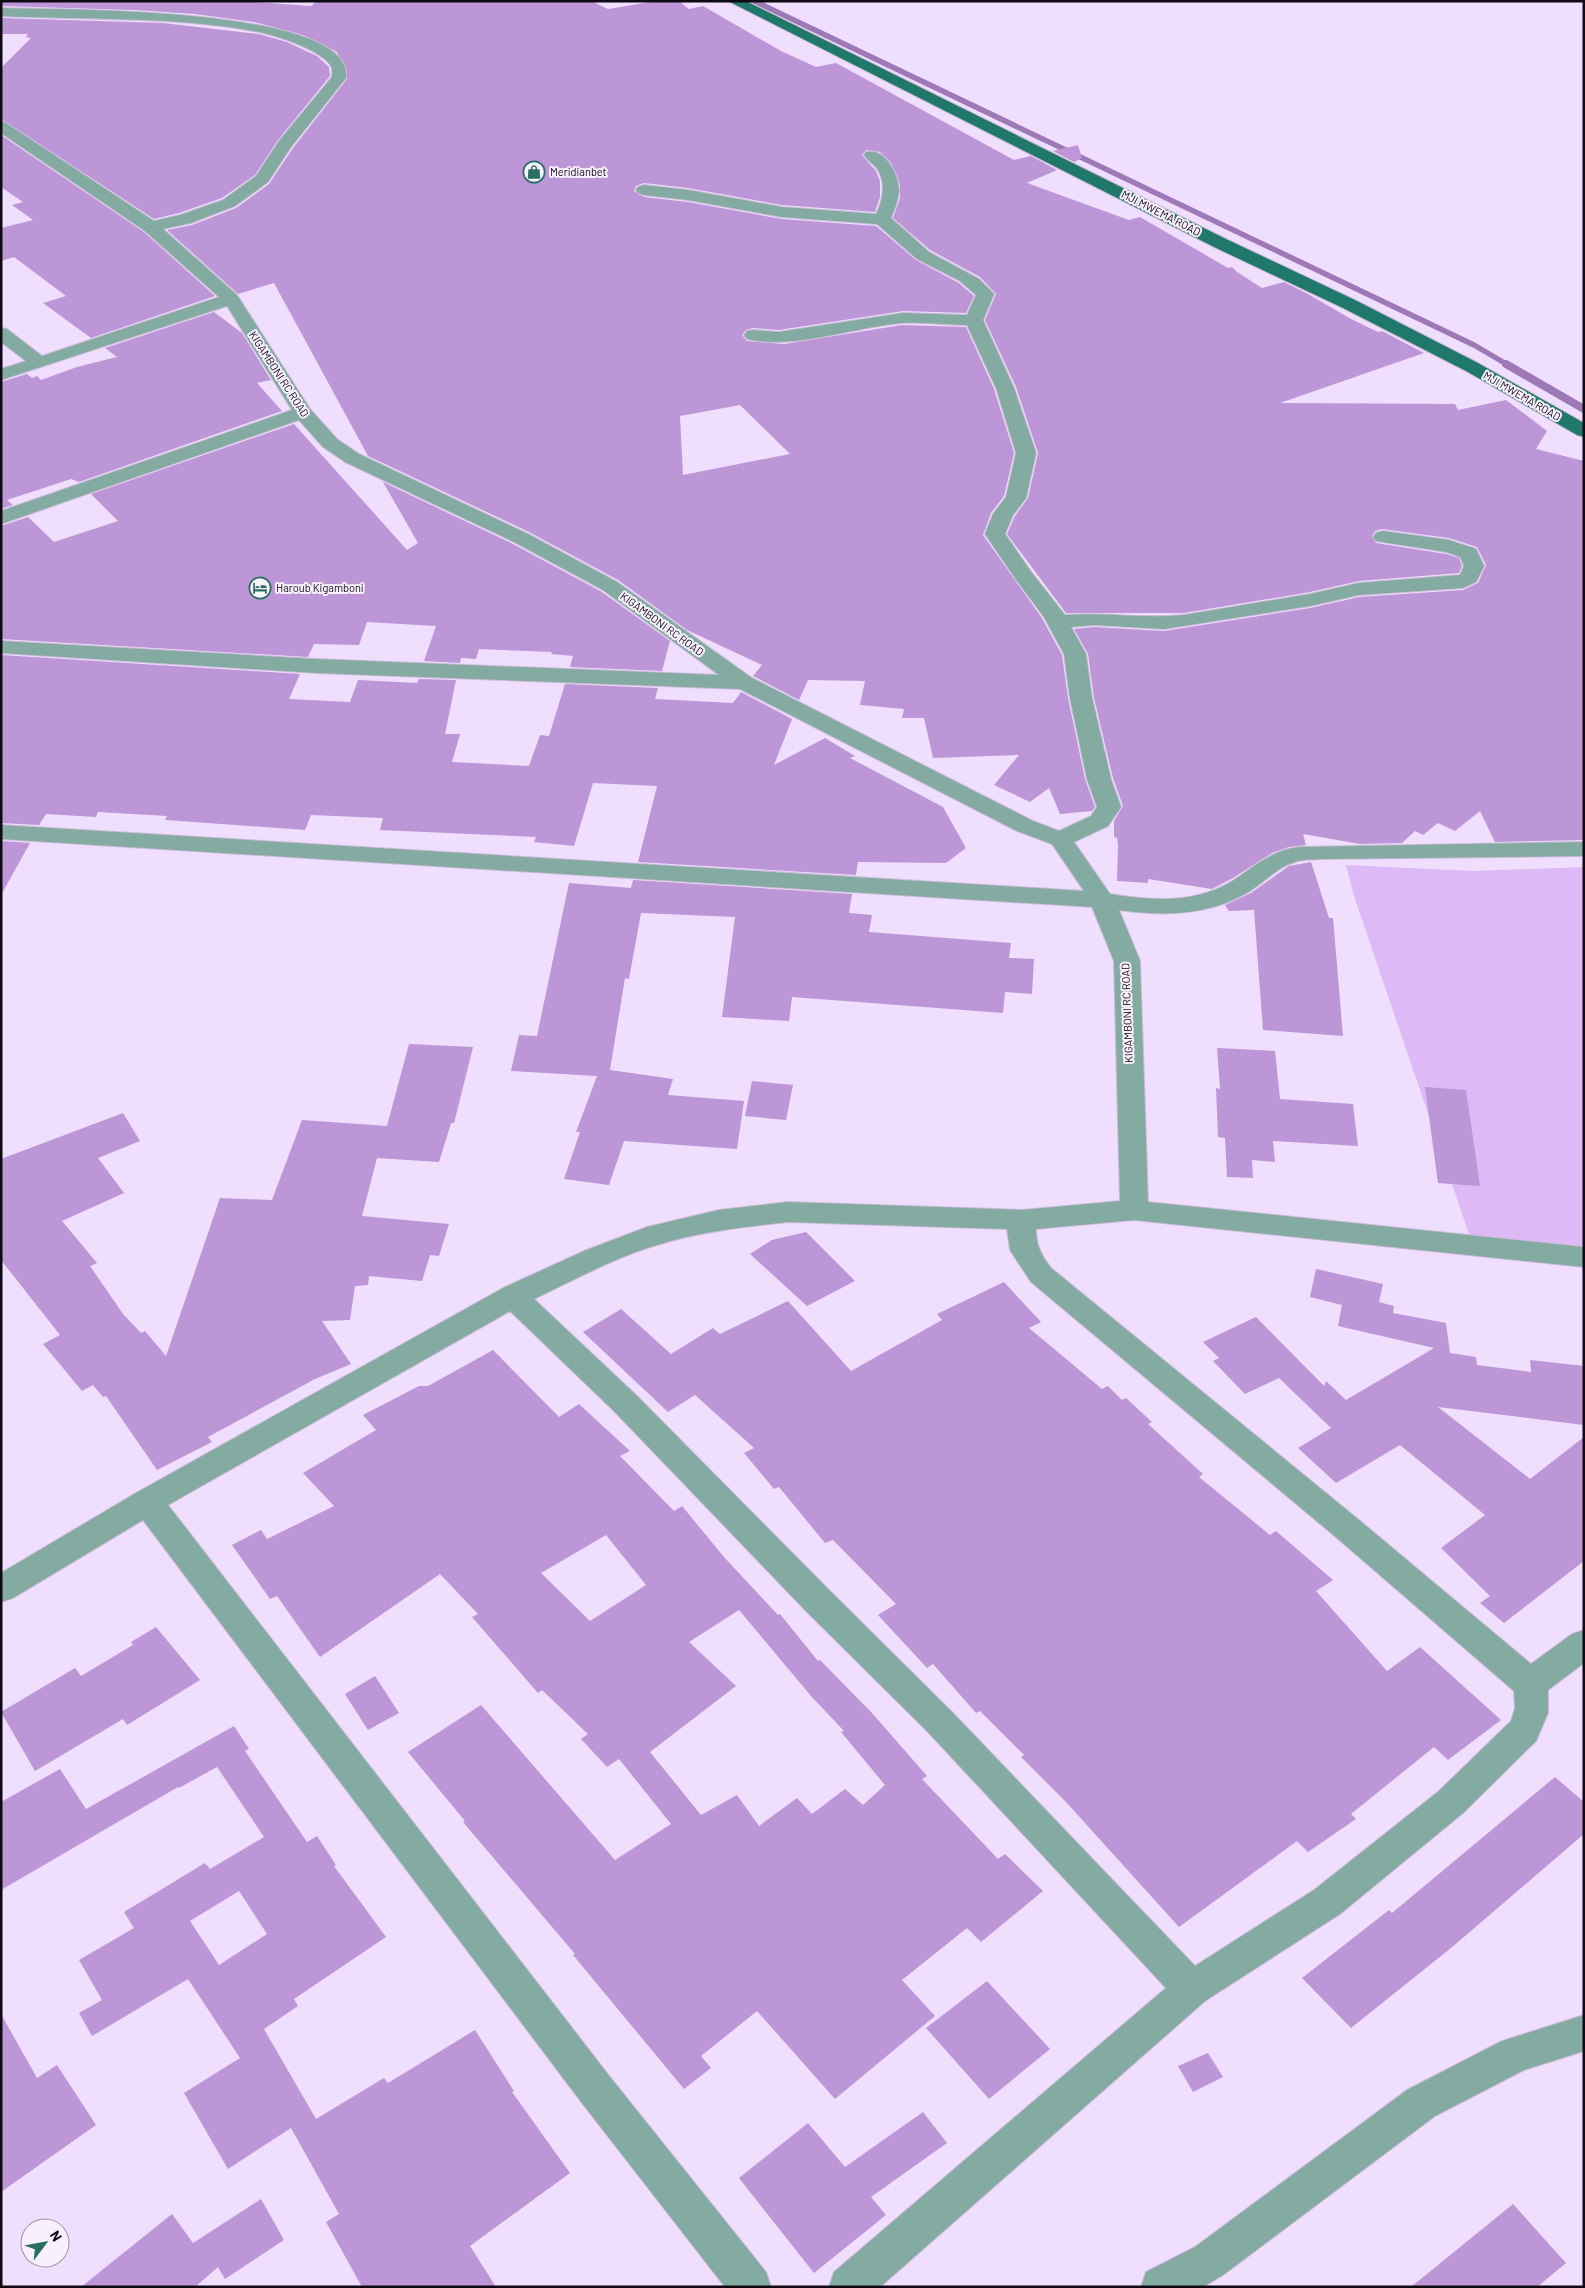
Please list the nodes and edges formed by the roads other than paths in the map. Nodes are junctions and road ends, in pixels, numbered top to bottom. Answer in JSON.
{"nodes":[{"id":1,"x":735,"y":1,"type":"edge"},
{"id":2,"x":1,"y":12,"type":"edge"},
{"id":3,"x":3,"y":128,"type":"edge"},
{"id":4,"x":872,"y":155,"type":"dead end"},
{"id":5,"x":644,"y":190,"type":"dead end"},
{"id":6,"x":882,"y":219,"type":"junction"},
{"id":7,"x":151,"y":227,"type":"junction"},
{"id":8,"x":231,"y":299,"type":"junction"},
{"id":9,"x":974,"y":320,"type":"junction"},
{"id":10,"x":1,"y":333,"type":"edge"},
{"id":11,"x":752,"y":335,"type":"dead end"},
{"id":12,"x":40,"y":363,"type":"junction"},
{"id":13,"x":1,"y":375,"type":"edge"},
{"id":14,"x":303,"y":412,"type":"junction"},
{"id":15,"x":1584,"y":431,"type":"edge"},
{"id":16,"x":1,"y":518,"type":"edge"},
{"id":17,"x":1383,"y":537,"type":"dead end"},
{"id":18,"x":1058,"y":622,"type":"junction"},
{"id":19,"x":1,"y":648,"type":"edge"},
{"id":20,"x":744,"y":682,"type":"junction"},
{"id":21,"x":1,"y":832,"type":"edge"},
{"id":22,"x":1060,"y":839,"type":"junction"},
{"id":23,"x":1584,"y":849,"type":"edge"},
{"id":24,"x":1102,"y":900,"type":"junction"},
{"id":25,"x":1134,"y":1210,"type":"junction"},
{"id":26,"x":1022,"y":1220,"type":"junction"},
{"id":27,"x":1584,"y":1257,"type":"edge"},
{"id":28,"x":513,"y":1296,"type":"junction"},
{"id":29,"x":147,"y":1502,"type":"junction"},
{"id":30,"x":1,"y":1589,"type":"edge"},
{"id":31,"x":1584,"y":1644,"type":"edge"},
{"id":32,"x":1530,"y":1684,"type":"junction"},
{"id":33,"x":1192,"y":1989,"type":"junction"},
{"id":34,"x":1584,"y":2032,"type":"edge"},
{"id":35,"x":751,"y":2287,"type":"edge"},
{"id":36,"x":849,"y":2287,"type":"edge"},
{"id":37,"x":1161,"y":2287,"type":"edge"}],
"edges":[{"from":1,"to":15,"type":"main road","name":"MJI MWEMA ROAD"},
{"from":2,"to":7,"type":"street"},
{"from":3,"to":7,"type":"street","name":"KIGAMBONI RC ROAD"},
{"from":4,"to":6,"type":"street"},
{"from":5,"to":6,"type":"street"},
{"from":6,"to":9,"type":"street"},
{"from":7,"to":8,"type":"street","name":"KIGAMBONI RC ROAD"},
{"from":8,"to":12,"type":"street"},
{"from":8,"to":14,"type":"street","name":"KIGAMBONI RC ROAD"},
{"from":9,"to":11,"type":"street"},
{"from":9,"to":18,"type":"street"},
{"from":10,"to":12,"type":"street"},
{"from":12,"to":13,"type":"street"},
{"from":14,"to":16,"type":"street"},
{"from":14,"to":20,"type":"street","name":"KIGAMBONI RC ROAD"},
{"from":17,"to":18,"type":"street"},
{"from":18,"to":22,"type":"street"},
{"from":19,"to":20,"type":"street"},
{"from":20,"to":22,"type":"street","name":"KIGAMBONI RC ROAD"},
{"from":21,"to":24,"type":"street"},
{"from":22,"to":24,"type":"street","name":"KIGAMBONI RC ROAD"},
{"from":23,"to":24,"type":"street"},
{"from":24,"to":25,"type":"street","name":"KIGAMBONI RC ROAD"},
{"from":25,"to":26,"type":"street"},
{"from":25,"to":27,"type":"street"},
{"from":26,"to":28,"type":"street"},
{"from":26,"to":32,"type":"street"},
{"from":28,"to":29,"type":"street"},
{"from":28,"to":33,"type":"street"},
{"from":29,"to":30,"type":"street"},
{"from":29,"to":35,"type":"street"},
{"from":31,"to":32,"type":"street"},
{"from":32,"to":33,"type":"street"},
{"from":33,"to":36,"type":"street"},
{"from":34,"to":37,"type":"street"}]}
